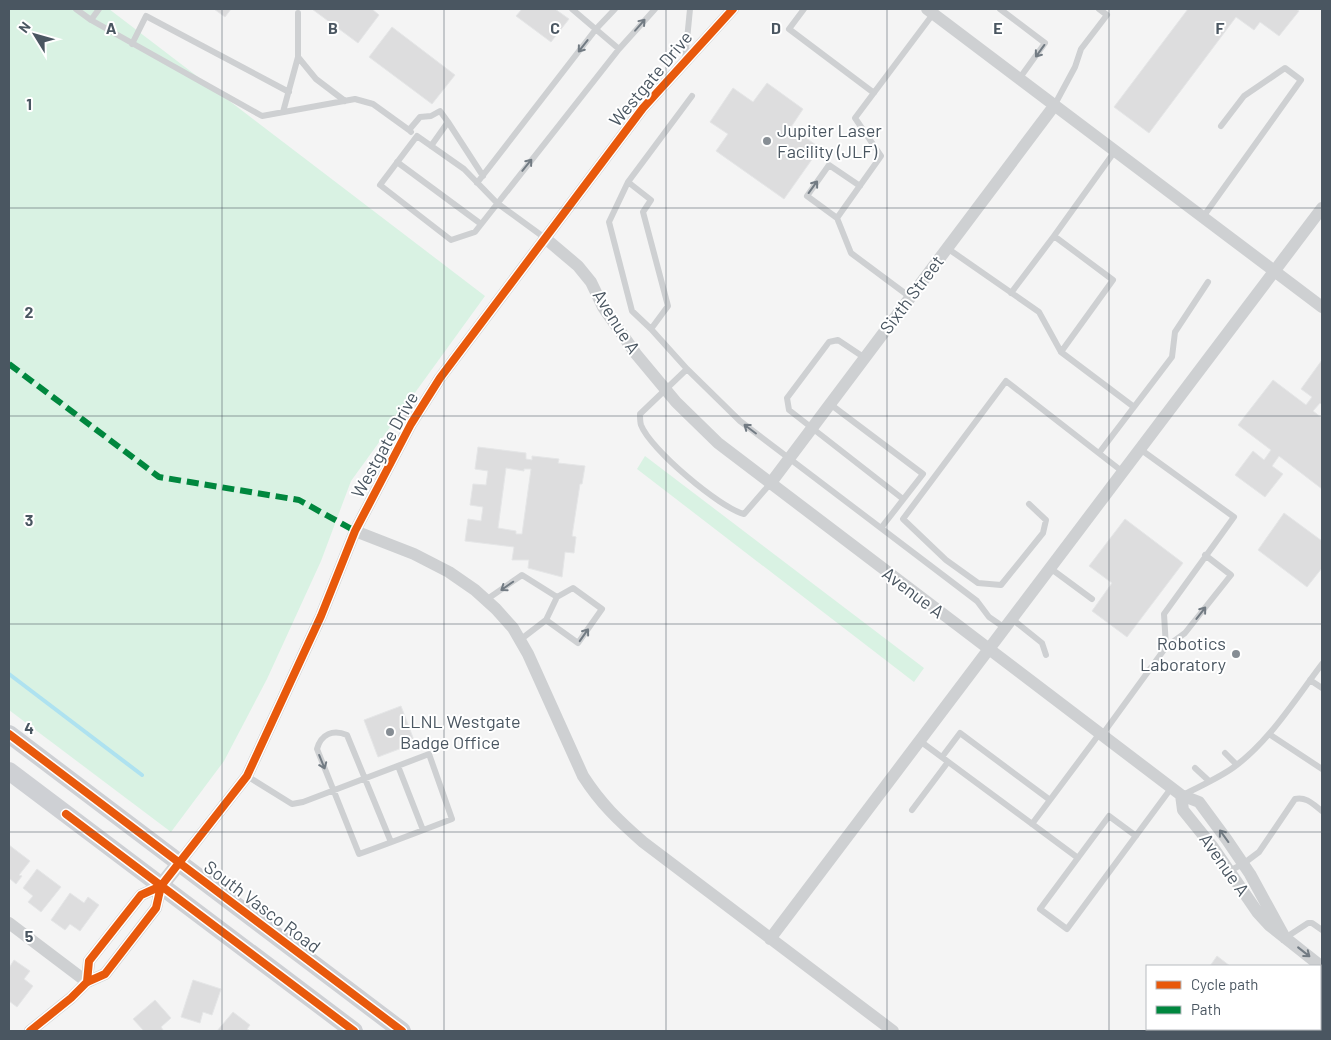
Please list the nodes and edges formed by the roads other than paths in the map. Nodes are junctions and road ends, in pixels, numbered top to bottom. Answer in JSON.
{"nodes":[{"id":1,"x":76,"y":9,"type":"edge"},
{"id":2,"x":99,"y":9,"type":"edge"},
{"id":3,"x":572,"y":9,"type":"edge"},
{"id":4,"x":615,"y":9,"type":"edge"},
{"id":5,"x":655,"y":9,"type":"edge"},
{"id":6,"x":690,"y":9,"type":"edge"},
{"id":7,"x":733,"y":9,"type":"edge"},
{"id":8,"x":804,"y":9,"type":"edge"},
{"id":9,"x":1000,"y":9,"type":"edge"},
{"id":10,"x":1099,"y":9,"type":"edge"},
{"id":11,"x":930,"y":11,"type":"edge"},
{"id":12,"x":298,"y":13,"type":"dead end"},
{"id":13,"x":91,"y":20,"type":"junction"},
{"id":14,"x":596,"y":29,"type":"junction"},
{"id":15,"x":132,"y":44,"type":"junction"},
{"id":16,"x":620,"y":49,"type":"junction"},
{"id":17,"x":298,"y":58,"type":"junction"},
{"id":18,"x":685,"y":61,"type":"junction"},
{"id":19,"x":1019,"y":79,"type":"junction"},
{"id":20,"x":289,"y":92,"type":"junction"},
{"id":21,"x":874,"y":93,"type":"junction"},
{"id":22,"x":692,"y":96,"type":"dead end"},
{"id":23,"x":345,"y":101,"type":"junction"},
{"id":24,"x":1054,"y":106,"type":"junction"},
{"id":25,"x":283,"y":112,"type":"junction"},
{"id":26,"x":448,"y":122,"type":"junction"},
{"id":27,"x":1221,"y":126,"type":"dead end"},
{"id":28,"x":409,"y":130,"type":"junction"},
{"id":29,"x":417,"y":136,"type":"junction"},
{"id":30,"x":431,"y":146,"type":"junction"},
{"id":31,"x":1115,"y":151,"type":"junction"},
{"id":32,"x":397,"y":162,"type":"junction"},
{"id":33,"x":483,"y":176,"type":"junction"},
{"id":34,"x":628,"y":182,"type":"junction"},
{"id":35,"x":477,"y":183,"type":"junction"},
{"id":36,"x":860,"y":186,"type":"junction"},
{"id":37,"x":497,"y":203,"type":"junction"},
{"id":38,"x":1322,"y":208,"type":"edge"},
{"id":39,"x":1203,"y":217,"type":"junction"},
{"id":40,"x":837,"y":218,"type":"junction"},
{"id":41,"x":481,"y":224,"type":"junction"},
{"id":42,"x":1054,"y":236,"type":"junction"},
{"id":43,"x":545,"y":238,"type":"junction"},
{"id":44,"x":947,"y":248,"type":"junction"},
{"id":45,"x":1275,"y":271,"type":"junction"},
{"id":46,"x":1208,"y":282,"type":"dead end"},
{"id":47,"x":1011,"y":293,"type":"junction"},
{"id":48,"x":910,"y":297,"type":"junction"},
{"id":49,"x":1322,"y":307,"type":"edge"},
{"id":50,"x":651,"y":329,"type":"junction"},
{"id":51,"x":1061,"y":352,"type":"junction"},
{"id":52,"x":865,"y":358,"type":"junction"},
{"id":53,"x":687,"y":369,"type":"junction"},
{"id":54,"x":666,"y":390,"type":"junction"},
{"id":55,"x":830,"y":404,"type":"junction"},
{"id":56,"x":1134,"y":407,"type":"junction"},
{"id":57,"x":812,"y":428,"type":"junction"},
{"id":58,"x":1140,"y":449,"type":"junction"},
{"id":59,"x":1099,"y":453,"type":"junction"},
{"id":60,"x":789,"y":458,"type":"junction"},
{"id":61,"x":1123,"y":472,"type":"junction"},
{"id":62,"x":770,"y":484,"type":"junction"},
{"id":63,"x":903,"y":499,"type":"junction"},
{"id":64,"x":1029,"y":504,"type":"dead end"},
{"id":65,"x":881,"y":528,"type":"junction"},
{"id":66,"x":355,"y":531,"type":"junction"},
{"id":67,"x":1205,"y":555,"type":"junction"},
{"id":68,"x":1050,"y":568,"type":"junction"},
{"id":69,"x":557,"y":597,"type":"junction"},
{"id":70,"x":486,"y":600,"type":"junction"},
{"id":71,"x":1092,"y":600,"type":"dead end"},
{"id":72,"x":546,"y":620,"type":"junction"},
{"id":73,"x":1008,"y":624,"type":"junction"},
{"id":74,"x":520,"y":640,"type":"junction"},
{"id":75,"x":1166,"y":646,"type":"junction"},
{"id":76,"x":989,"y":650,"type":"junction"},
{"id":77,"x":1046,"y":655,"type":"dead end"},
{"id":78,"x":1322,"y":664,"type":"edge"},
{"id":79,"x":1310,"y":680,"type":"junction"},
{"id":80,"x":1322,"y":688,"type":"edge"},
{"id":81,"x":9,"y":734,"type":"edge"},
{"id":82,"x":1101,"y":734,"type":"junction"},
{"id":83,"x":1269,"y":734,"type":"junction"},
{"id":84,"x":920,"y":741,"type":"junction"},
{"id":85,"x":1225,"y":753,"type":"dead end"},
{"id":86,"x":945,"y":759,"type":"junction"},
{"id":87,"x":1237,"y":765,"type":"junction"},
{"id":88,"x":398,"y":766,"type":"junction"},
{"id":89,"x":1195,"y":768,"type":"dead end"},
{"id":90,"x":1322,"y":769,"type":"edge"},
{"id":91,"x":9,"y":771,"type":"edge"},
{"id":92,"x":247,"y":776,"type":"junction"},
{"id":93,"x":366,"y":778,"type":"junction"},
{"id":94,"x":1209,"y":781,"type":"junction"},
{"id":95,"x":333,"y":790,"type":"junction"},
{"id":96,"x":1177,"y":791,"type":"junction"},
{"id":97,"x":1050,"y":800,"type":"junction"},
{"id":98,"x":912,"y":810,"type":"dead end"},
{"id":99,"x":1322,"y":811,"type":"edge"},
{"id":100,"x":1032,"y":824,"type":"junction"},
{"id":101,"x":423,"y":830,"type":"junction"},
{"id":102,"x":1136,"y":836,"type":"junction"},
{"id":103,"x":391,"y":842,"type":"junction"},
{"id":104,"x":1078,"y":858,"type":"junction"},
{"id":105,"x":179,"y":863,"type":"junction"},
{"id":106,"x":1243,"y":864,"type":"junction"},
{"id":107,"x":1228,"y":871,"type":"junction"},
{"id":108,"x":161,"y":886,"type":"junction"},
{"id":109,"x":9,"y":923,"type":"edge"},
{"id":110,"x":1322,"y":930,"type":"edge"},
{"id":111,"x":1285,"y":938,"type":"junction"},
{"id":112,"x":770,"y":939,"type":"junction"},
{"id":113,"x":1319,"y":965,"type":"edge"},
{"id":114,"x":86,"y":982,"type":"junction"},
{"id":115,"x":30,"y":1031,"type":"edge"},
{"id":116,"x":354,"y":1031,"type":"edge"},
{"id":117,"x":402,"y":1031,"type":"edge"},
{"id":118,"x":893,"y":1031,"type":"edge"}],
"edges":[{"from":1,"to":13,"type":"lane"},
{"from":2,"to":13,"type":"lane"},
{"from":3,"to":14,"type":"lane"},
{"from":4,"to":14,"type":"lane"},
{"from":16,"to":5,"type":"lane","one_way":true},
{"from":6,"to":18,"type":"lane"},
{"from":7,"to":18,"type":"street","name":"Westgate Drive"},
{"from":8,"to":21,"type":"lane"},
{"from":9,"to":19,"type":"lane","one_way":true},
{"from":10,"to":24,"type":"lane"},
{"from":11,"to":19,"type":"street"},
{"from":11,"to":21,"type":"lane"},
{"from":12,"to":17,"type":"lane"},
{"from":13,"to":15,"type":"lane"},
{"from":14,"to":16,"type":"lane"},
{"from":14,"to":33,"type":"lane","one_way":true},
{"from":15,"to":20,"type":"lane"},
{"from":15,"to":25,"type":"lane"},
{"from":37,"to":16,"type":"lane","one_way":true},
{"from":17,"to":20,"type":"lane"},
{"from":17,"to":23,"type":"lane"},
{"from":18,"to":43,"type":"street","name":"Westgate Drive"},
{"from":19,"to":24,"type":"street"},
{"from":20,"to":25,"type":"lane"},
{"from":21,"to":36,"type":"lane"},
{"from":22,"to":34,"type":"lane"},
{"from":23,"to":25,"type":"lane"},
{"from":23,"to":28,"type":"lane"},
{"from":24,"to":31,"type":"street"},
{"from":24,"to":44,"type":"street","name":"Sixth Street"},
{"from":26,"to":28,"type":"lane"},
{"from":26,"to":30,"type":"lane"},
{"from":26,"to":33,"type":"lane"},
{"from":27,"to":39,"type":"lane"},
{"from":28,"to":29,"type":"lane"},
{"from":29,"to":30,"type":"lane"},
{"from":29,"to":32,"type":"lane"},
{"from":30,"to":35,"type":"lane"},
{"from":31,"to":39,"type":"street"},
{"from":31,"to":42,"type":"lane"},
{"from":32,"to":41,"type":"lane"},
{"from":32,"to":41,"type":"lane"},
{"from":33,"to":35,"type":"lane"},
{"from":34,"to":50,"type":"lane"},
{"from":34,"to":50,"type":"lane"},
{"from":35,"to":37,"type":"lane"},
{"from":36,"to":40,"type":"lane"},
{"from":40,"to":36,"type":"lane","one_way":true},
{"from":37,"to":41,"type":"lane"},
{"from":37,"to":43,"type":"lane"},
{"from":38,"to":45,"type":"street"},
{"from":39,"to":45,"type":"street"},
{"from":40,"to":48,"type":"lane"},
{"from":42,"to":47,"type":"lane"},
{"from":42,"to":51,"type":"lane"},
{"from":43,"to":54,"type":"street","name":"Avenue A"},
{"from":43,"to":66,"type":"street","name":"Westgate Drive"},
{"from":44,"to":47,"type":"lane"},
{"from":44,"to":48,"type":"street","name":"Sixth Street"},
{"from":45,"to":49,"type":"street"},
{"from":45,"to":58,"type":"street"},
{"from":46,"to":56,"type":"lane"},
{"from":47,"to":51,"type":"lane"},
{"from":48,"to":52,"type":"street","name":"Sixth Street"},
{"from":50,"to":53,"type":"lane"},
{"from":51,"to":56,"type":"lane"},
{"from":52,"to":55,"type":"street","name":"Sixth Street"},
{"from":52,"to":57,"type":"lane"},
{"from":53,"to":54,"type":"lane"},
{"from":60,"to":53,"type":"lane","one_way":true},
{"from":54,"to":62,"type":"street","name":"Avenue A"},
{"from":54,"to":62,"type":"lane"},
{"from":55,"to":57,"type":"street","name":"Sixth Street"},
{"from":55,"to":63,"type":"lane"},
{"from":56,"to":59,"type":"lane"},
{"from":57,"to":60,"type":"street","name":"Sixth Street"},
{"from":57,"to":63,"type":"lane"},
{"from":58,"to":61,"type":"street"},
{"from":58,"to":67,"type":"lane"},
{"from":59,"to":61,"type":"lane"},
{"from":59,"to":64,"type":"lane"},
{"from":60,"to":62,"type":"street","name":"Sixth Street"},
{"from":60,"to":65,"type":"lane"},
{"from":61,"to":68,"type":"street"},
{"from":62,"to":76,"type":"street","name":"Avenue A"},
{"from":63,"to":65,"type":"lane"},
{"from":65,"to":73,"type":"lane"},
{"from":66,"to":70,"type":"street"},
{"from":66,"to":92,"type":"street","name":"Westgate Drive"},
{"from":67,"to":75,"type":"lane"},
{"from":75,"to":67,"type":"lane","one_way":true},
{"from":68,"to":71,"type":"lane"},
{"from":68,"to":73,"type":"street"},
{"from":69,"to":70,"type":"lane","one_way":true},
{"from":69,"to":72,"type":"lane"},
{"from":72,"to":69,"type":"lane","one_way":true},
{"from":70,"to":74,"type":"street"},
{"from":72,"to":74,"type":"lane"},
{"from":73,"to":76,"type":"street"},
{"from":73,"to":77,"type":"lane"},
{"from":74,"to":112,"type":"street"},
{"from":75,"to":82,"type":"lane"},
{"from":76,"to":82,"type":"street","name":"Avenue A"},
{"from":76,"to":84,"type":"street"},
{"from":78,"to":79,"type":"lane"},
{"from":79,"to":80,"type":"lane"},
{"from":79,"to":83,"type":"lane"},
{"from":81,"to":105,"type":"main road","name":"South Vasco Road"},
{"from":82,"to":96,"type":"street","name":"Avenue A"},
{"from":82,"to":97,"type":"lane"},
{"from":83,"to":87,"type":"lane"},
{"from":83,"to":90,"type":"lane"},
{"from":84,"to":86,"type":"lane"},
{"from":84,"to":112,"type":"street"},
{"from":85,"to":87,"type":"lane"},
{"from":86,"to":97,"type":"lane"},
{"from":86,"to":98,"type":"lane"},
{"from":86,"to":100,"type":"lane"},
{"from":87,"to":94,"type":"lane"},
{"from":88,"to":93,"type":"lane"},
{"from":88,"to":101,"type":"lane"},
{"from":88,"to":101,"type":"lane"},
{"from":89,"to":94,"type":"lane"},
{"from":91,"to":108,"type":"main road"},
{"from":92,"to":95,"type":"lane"},
{"from":92,"to":105,"type":"street","name":"Westgate Drive"},
{"from":93,"to":95,"type":"lane"},
{"from":93,"to":95,"type":"lane","one_way":true},
{"from":93,"to":103,"type":"lane"},
{"from":94,"to":96,"type":"lane"},
{"from":95,"to":103,"type":"lane"},
{"from":96,"to":102,"type":"lane"},
{"from":106,"to":96,"type":"street","one_way":true},
{"from":96,"to":107,"type":"street","name":"Avenue A"},
{"from":97,"to":100,"type":"lane"},
{"from":99,"to":106,"type":"lane"},
{"from":100,"to":104,"type":"lane"},
{"from":101,"to":103,"type":"lane"},
{"from":102,"to":104,"type":"lane"},
{"from":102,"to":104,"type":"lane"},
{"from":105,"to":108,"type":"street","name":"Westgate Drive"},
{"from":105,"to":117,"type":"main road","name":"South Vasco Road"},
{"from":106,"to":107,"type":"lane"},
{"from":106,"to":111,"type":"street"},
{"from":107,"to":111,"type":"street","name":"Avenue A"},
{"from":108,"to":114,"type":"street"},
{"from":108,"to":114,"type":"street"},
{"from":108,"to":116,"type":"main road"},
{"from":109,"to":114,"type":"street"},
{"from":110,"to":111,"type":"lane"},
{"from":111,"to":113,"type":"street","name":"Avenue A","one_way":true},
{"from":112,"to":118,"type":"street"},
{"from":114,"to":115,"type":"street"}]}
